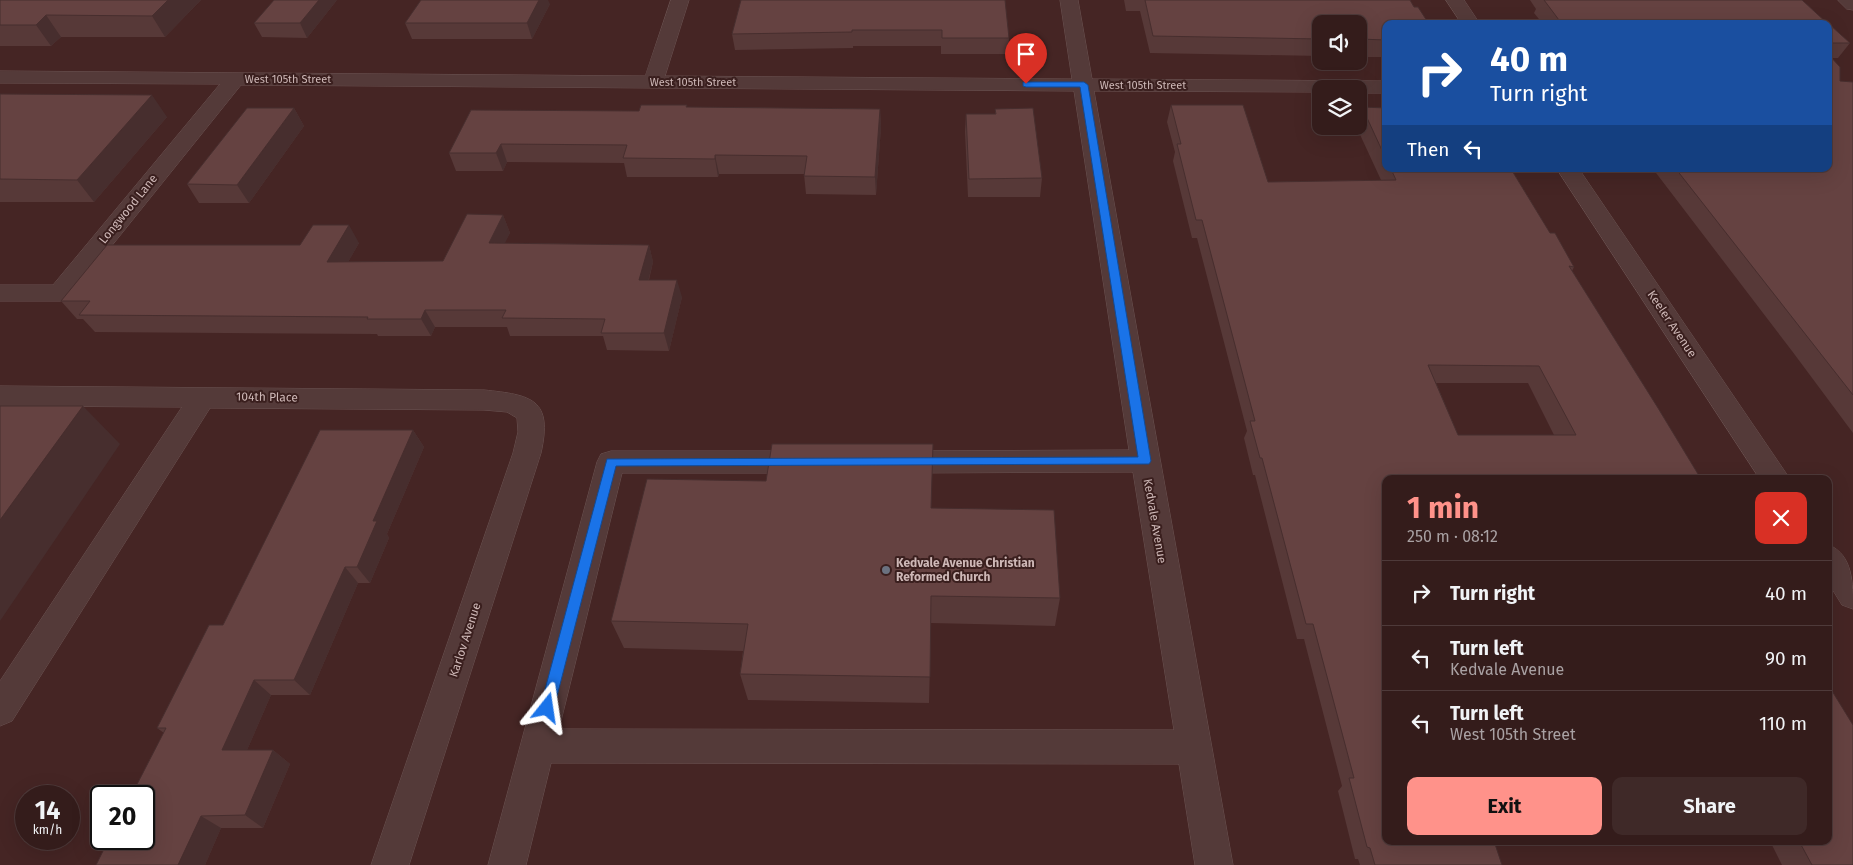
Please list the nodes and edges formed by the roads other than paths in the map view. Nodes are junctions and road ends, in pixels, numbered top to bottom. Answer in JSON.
{"nodes":[{"id":1,"x":680,"y":0,"type":"edge"},
{"id":2,"x":1069,"y":0,"type":"edge"},
{"id":3,"x":1455,"y":0,"type":"edge"},
{"id":4,"x":1847,"y":0,"type":"edge"},
{"id":5,"x":1853,"y":5,"type":"edge"},
{"id":6,"x":1468,"y":20,"type":"edge"},
{"id":7,"x":0,"y":77,"type":"edge"},
{"id":8,"x":235,"y":79,"type":"junction"},
{"id":9,"x":653,"y":82,"type":"junction"},
{"id":10,"x":1084,"y":85,"type":"junction"},
{"id":11,"x":1382,"y":87,"type":"edge"},
{"id":12,"x":1570,"y":172,"type":"edge"},
{"id":13,"x":0,"y":293,"type":"edge"},
{"id":14,"x":0,"y":396,"type":"edge"},
{"id":15,"x":203,"y":397,"type":"junction"},
{"id":16,"x":530,"y":413,"type":"joint"},
{"id":17,"x":1145,"y":461,"type":"junction"},
{"id":18,"x":837,"y":462,"type":"edge"},
{"id":19,"x":867,"y":462,"type":"edge"},
{"id":20,"x":1773,"y":475,"type":"edge"},
{"id":21,"x":1832,"y":562,"type":"edge"},
{"id":22,"x":1853,"y":594,"type":"edge"},
{"id":23,"x":0,"y":710,"type":"edge"},
{"id":24,"x":537,"y":746,"type":"junction"},
{"id":25,"x":1194,"y":747,"type":"junction"},
{"id":26,"x":390,"y":865,"type":"edge"},
{"id":27,"x":507,"y":865,"type":"edge"},
{"id":28,"x":1214,"y":865,"type":"edge"}],
"edges":[{"from":1,"to":9,"type":"street"},
{"from":2,"to":10,"type":"street","name":"Kedvale Avenue"},
{"from":3,"to":6,"type":"street"},
{"from":4,"to":5,"type":"street"},
{"from":7,"to":8,"type":"street","name":"West 105th Street"},
{"from":8,"to":9,"type":"street","name":"West 105th Street"},
{"from":8,"to":13,"type":"street","name":"Longwood Lane"},
{"from":9,"to":10,"type":"street","name":"West 105th Street"},
{"from":10,"to":11,"type":"street","name":"West 105th Street"},
{"from":10,"to":17,"type":"street","name":"Kedvale Avenue"},
{"from":12,"to":20,"type":"street","name":"Keeler Avenue"},
{"from":14,"to":15,"type":"street","name":"104th Place"},
{"from":15,"to":16,"type":"street","name":"104th Place"},
{"from":15,"to":23,"type":"street"},
{"from":16,"to":26,"type":"street","name":"Karlov Avenue"},
{"from":17,"to":19,"type":"street"},
{"from":17,"to":25,"type":"street","name":"Kedvale Avenue"},
{"from":18,"to":24,"type":"street"},
{"from":21,"to":22,"type":"street"},
{"from":24,"to":25,"type":"street"},
{"from":24,"to":27,"type":"street"},
{"from":25,"to":28,"type":"street","name":"Kedvale Avenue"}]}
